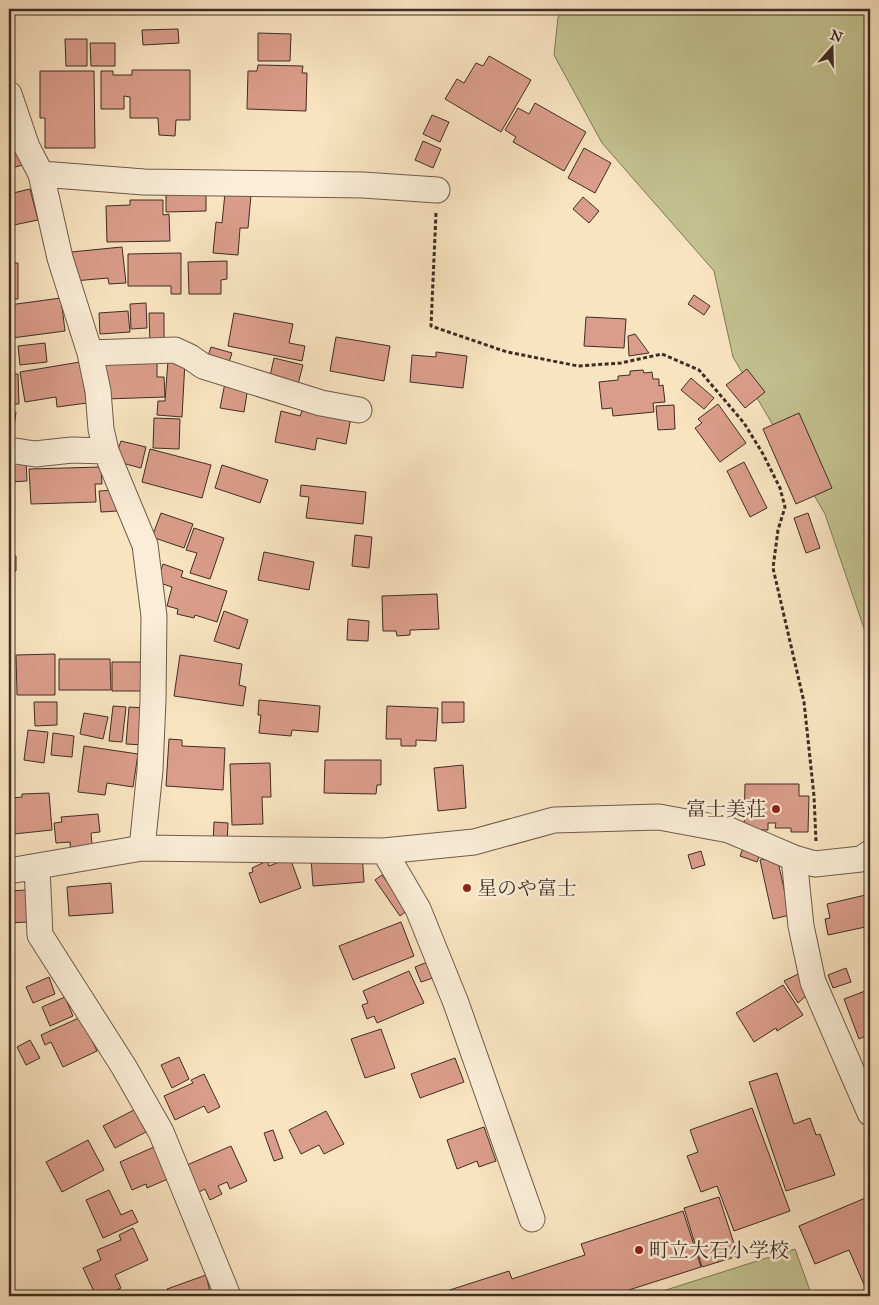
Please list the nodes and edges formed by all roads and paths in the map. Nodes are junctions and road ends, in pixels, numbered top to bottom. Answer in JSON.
{"nodes":[{"id":1,"x":9,"y":94,"type":"edge"},
{"id":2,"x":41,"y":174,"type":"junction"},
{"id":3,"x":437,"y":190,"type":"joint"},
{"id":4,"x":90,"y":353,"type":"junction"},
{"id":5,"x":359,"y":410,"type":"dead end"},
{"id":6,"x":9,"y":450,"type":"edge"},
{"id":7,"x":106,"y":451,"type":"junction"},
{"id":8,"x":142,"y":848,"type":"junction"},
{"id":9,"x":384,"y":851,"type":"junction"},
{"id":10,"x":870,"y":853,"type":"edge"},
{"id":11,"x":804,"y":861,"type":"junction"},
{"id":12,"x":37,"y":867,"type":"junction"},
{"id":13,"x":9,"y":871,"type":"edge"},
{"id":14,"x":870,"y":1113,"type":"edge"},
{"id":15,"x":532,"y":1219,"type":"dead end"},
{"id":16,"x":228,"y":1296,"type":"edge"}],
"edges":[{"from":1,"to":2,"type":"street"},
{"from":2,"to":3,"type":"street"},
{"from":2,"to":4,"type":"street"},
{"from":3,"to":11,"type":"path"},
{"from":4,"to":5,"type":"street"},
{"from":4,"to":7,"type":"street"},
{"from":6,"to":7,"type":"street"},
{"from":7,"to":8,"type":"street"},
{"from":8,"to":9,"type":"street"},
{"from":8,"to":12,"type":"street"},
{"from":9,"to":11,"type":"street"},
{"from":9,"to":15,"type":"street"},
{"from":10,"to":11,"type":"street"},
{"from":11,"to":14,"type":"street"},
{"from":12,"to":13,"type":"street"},
{"from":12,"to":16,"type":"street"}]}
